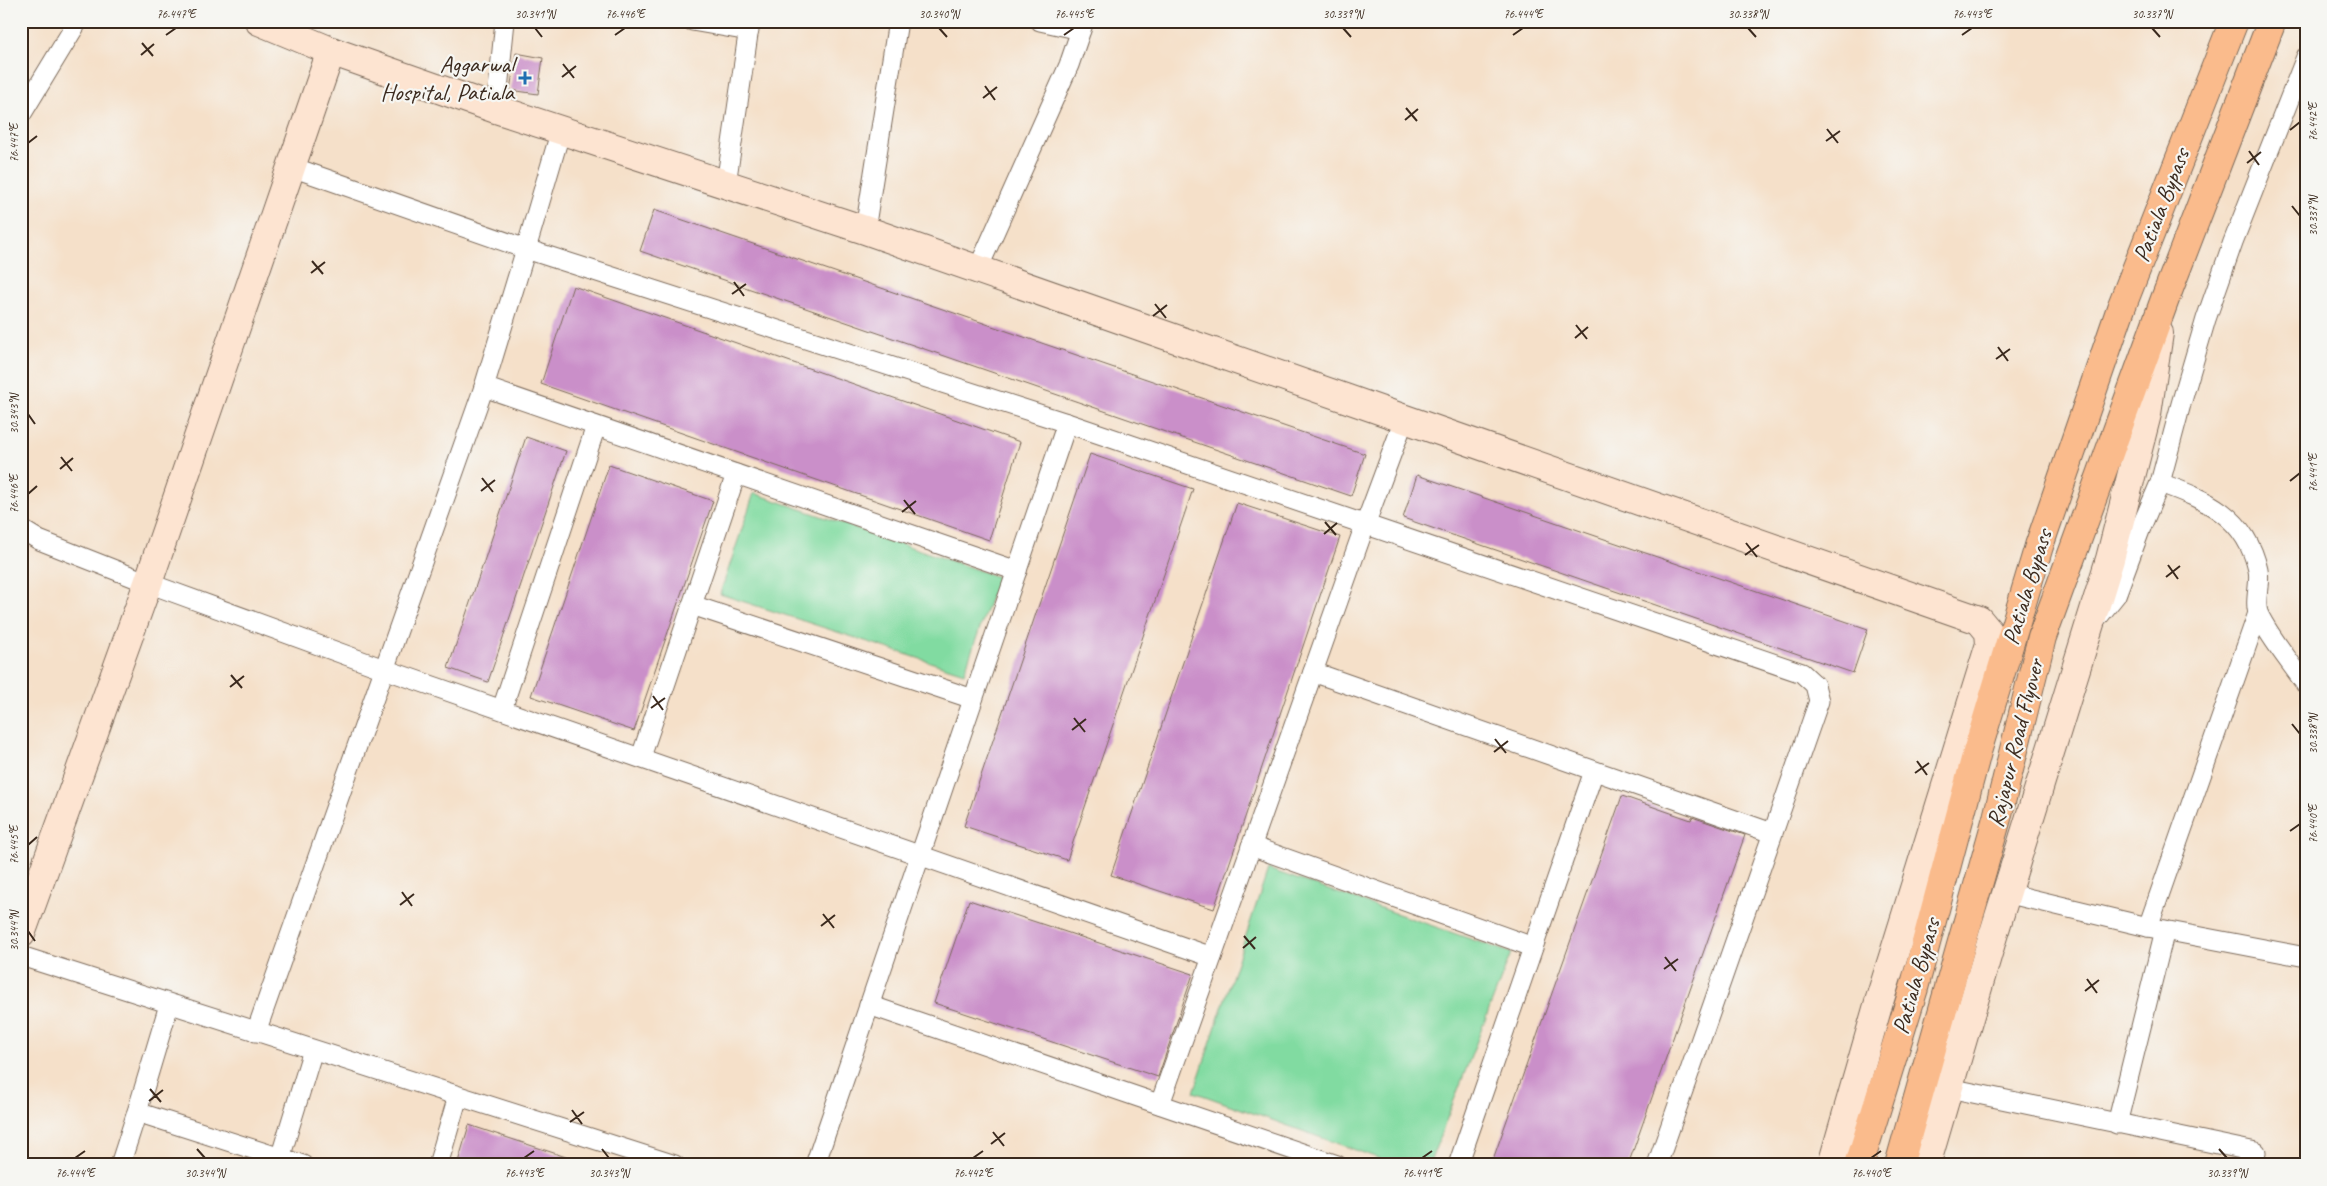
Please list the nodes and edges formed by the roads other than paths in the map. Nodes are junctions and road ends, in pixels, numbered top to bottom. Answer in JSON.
{"nodes":[{"id":1,"x":78,"y":21,"type":"edge"},
{"id":2,"x":259,"y":21,"type":"edge"},
{"id":3,"x":505,"y":21,"type":"edge"},
{"id":4,"x":692,"y":21,"type":"edge"},
{"id":5,"x":898,"y":21,"type":"edge"},
{"id":6,"x":1040,"y":21,"type":"edge"},
{"id":7,"x":2234,"y":21,"type":"edge"},
{"id":8,"x":2272,"y":21,"type":"edge"},
{"id":9,"x":750,"y":26,"type":"edge"},
{"id":10,"x":1083,"y":26,"type":"edge"},
{"id":11,"x":331,"y":51,"type":"junction"},
{"id":12,"x":2306,"y":58,"type":"edge"},
{"id":13,"x":496,"y":109,"type":"junction"},
{"id":14,"x":21,"y":115,"type":"edge"},
{"id":15,"x":561,"y":130,"type":"junction"},
{"id":16,"x":292,"y":167,"type":"junction"},
{"id":17,"x":726,"y":184,"type":"junction"},
{"id":18,"x":865,"y":230,"type":"junction"},
{"id":19,"x":526,"y":249,"type":"junction"},
{"id":20,"x":978,"y":270,"type":"junction"},
{"id":21,"x":2165,"y":300,"type":"junction"},
{"id":22,"x":484,"y":387,"type":"junction"},
{"id":23,"x":1404,"y":420,"type":"junction"},
{"id":24,"x":1067,"y":422,"type":"junction"},
{"id":25,"x":596,"y":426,"type":"junction"},
{"id":26,"x":736,"y":474,"type":"junction"},
{"id":27,"x":2160,"y":484,"type":"junction"},
{"id":28,"x":1365,"y":525,"type":"junction"},
{"id":29,"x":21,"y":529,"type":"edge"},
{"id":30,"x":1016,"y":571,"type":"junction"},
{"id":31,"x":148,"y":583,"type":"junction"},
{"id":32,"x":692,"y":605,"type":"junction"},
{"id":33,"x":2258,"y":614,"type":"junction"},
{"id":34,"x":2089,"y":627,"type":"junction"},
{"id":35,"x":384,"y":668,"type":"junction"},
{"id":36,"x":1313,"y":672,"type":"junction"},
{"id":37,"x":2306,"y":685,"type":"edge"},
{"id":38,"x":973,"y":699,"type":"junction"},
{"id":39,"x":502,"y":710,"type":"junction"},
{"id":40,"x":641,"y":757,"type":"junction"},
{"id":41,"x":1594,"y":770,"type":"junction"},
{"id":42,"x":1772,"y":833,"type":"junction"},
{"id":43,"x":1251,"y":846,"type":"junction"},
{"id":44,"x":921,"y":854,"type":"junction"},
{"id":45,"x":2006,"y":893,"type":"junction"},
{"id":46,"x":2157,"y":929,"type":"junction"},
{"id":47,"x":21,"y":934,"type":"edge"},
{"id":48,"x":1533,"y":947,"type":"junction"},
{"id":49,"x":21,"y":956,"type":"edge"},
{"id":50,"x":1212,"y":957,"type":"junction"},
{"id":51,"x":2306,"y":957,"type":"edge"},
{"id":52,"x":169,"y":1005,"type":"junction"},
{"id":53,"x":870,"y":1005,"type":"junction"},
{"id":54,"x":256,"y":1032,"type":"junction"},
{"id":55,"x":313,"y":1050,"type":"junction"},
{"id":56,"x":1948,"y":1088,"type":"junction"},
{"id":57,"x":458,"y":1096,"type":"junction"},
{"id":58,"x":1160,"y":1104,"type":"junction"},
{"id":59,"x":137,"y":1112,"type":"junction"},
{"id":60,"x":2117,"y":1124,"type":"junction"},
{"id":61,"x":2256,"y":1152,"type":"dead end"},
{"id":62,"x":279,"y":1161,"type":"edge"},
{"id":63,"x":120,"y":1165,"type":"edge"},
{"id":64,"x":303,"y":1165,"type":"edge"},
{"id":65,"x":438,"y":1165,"type":"edge"},
{"id":66,"x":675,"y":1165,"type":"edge"},
{"id":67,"x":815,"y":1165,"type":"edge"},
{"id":68,"x":1337,"y":1165,"type":"edge"},
{"id":69,"x":1458,"y":1165,"type":"edge"},
{"id":70,"x":1657,"y":1165,"type":"edge"},
{"id":71,"x":1832,"y":1165,"type":"edge"},
{"id":72,"x":1859,"y":1165,"type":"edge"},
{"id":73,"x":1899,"y":1165,"type":"edge"},
{"id":74,"x":1926,"y":1165,"type":"edge"}],
"edges":[{"from":1,"to":14,"type":"street"},
{"from":2,"to":11,"type":"street"},
{"from":3,"to":13,"type":"street"},
{"from":4,"to":9,"type":"street"},
{"from":5,"to":18,"type":"street"},
{"from":6,"to":10,"type":"street"},
{"from":7,"to":72,"type":"highway","name":"Patiala Bypass"},
{"from":8,"to":21,"type":"highway","name":"Patiala Bypass"},
{"from":9,"to":17,"type":"street"},
{"from":10,"to":20,"type":"street"},
{"from":11,"to":13,"type":"street"},
{"from":11,"to":16,"type":"street"},
{"from":12,"to":27,"type":"street"},
{"from":13,"to":15,"type":"street"},
{"from":15,"to":17,"type":"street"},
{"from":15,"to":19,"type":"street"},
{"from":16,"to":19,"type":"street"},
{"from":16,"to":31,"type":"street"},
{"from":17,"to":18,"type":"street"},
{"from":18,"to":20,"type":"street"},
{"from":19,"to":22,"type":"street"},
{"from":19,"to":24,"type":"street"},
{"from":20,"to":23,"type":"street"},
{"from":21,"to":34,"type":"street"},
{"from":21,"to":73,"type":"highway","name":"Rajapur Road Flyover"},
{"from":22,"to":25,"type":"street"},
{"from":22,"to":35,"type":"street"},
{"from":23,"to":28,"type":"street"},
{"from":23,"to":71,"type":"street"},
{"from":24,"to":28,"type":"street"},
{"from":24,"to":30,"type":"street"},
{"from":25,"to":26,"type":"street"},
{"from":25,"to":39,"type":"street"},
{"from":26,"to":30,"type":"street"},
{"from":26,"to":32,"type":"street"},
{"from":27,"to":33,"type":"street"},
{"from":27,"to":34,"type":"street"},
{"from":28,"to":36,"type":"street"},
{"from":28,"to":42,"type":"street"},
{"from":29,"to":31,"type":"street"},
{"from":30,"to":38,"type":"street"},
{"from":31,"to":35,"type":"street"},
{"from":31,"to":47,"type":"street"},
{"from":32,"to":38,"type":"street"},
{"from":32,"to":40,"type":"street"},
{"from":33,"to":37,"type":"street"},
{"from":33,"to":46,"type":"street"},
{"from":34,"to":45,"type":"street"},
{"from":35,"to":39,"type":"street"},
{"from":35,"to":54,"type":"street"},
{"from":36,"to":41,"type":"street"},
{"from":36,"to":43,"type":"street"},
{"from":38,"to":44,"type":"street"},
{"from":39,"to":40,"type":"street"},
{"from":40,"to":44,"type":"street"},
{"from":41,"to":42,"type":"street"},
{"from":41,"to":48,"type":"street"},
{"from":42,"to":70,"type":"street"},
{"from":43,"to":48,"type":"street"},
{"from":43,"to":50,"type":"street"},
{"from":44,"to":50,"type":"street"},
{"from":44,"to":53,"type":"street"},
{"from":45,"to":46,"type":"street"},
{"from":45,"to":56,"type":"street"},
{"from":46,"to":51,"type":"street"},
{"from":46,"to":60,"type":"street"},
{"from":48,"to":69,"type":"street"},
{"from":49,"to":52,"type":"street"},
{"from":50,"to":58,"type":"street"},
{"from":52,"to":54,"type":"street"},
{"from":52,"to":59,"type":"street"},
{"from":53,"to":58,"type":"street"},
{"from":53,"to":67,"type":"street"},
{"from":54,"to":55,"type":"street"},
{"from":55,"to":57,"type":"street"},
{"from":55,"to":62,"type":"street"},
{"from":56,"to":60,"type":"street"},
{"from":56,"to":74,"type":"street"},
{"from":57,"to":65,"type":"street"},
{"from":57,"to":66,"type":"street"},
{"from":58,"to":68,"type":"street"},
{"from":59,"to":62,"type":"street"},
{"from":59,"to":63,"type":"street"},
{"from":60,"to":61,"type":"street"},
{"from":62,"to":64,"type":"street"}]}
